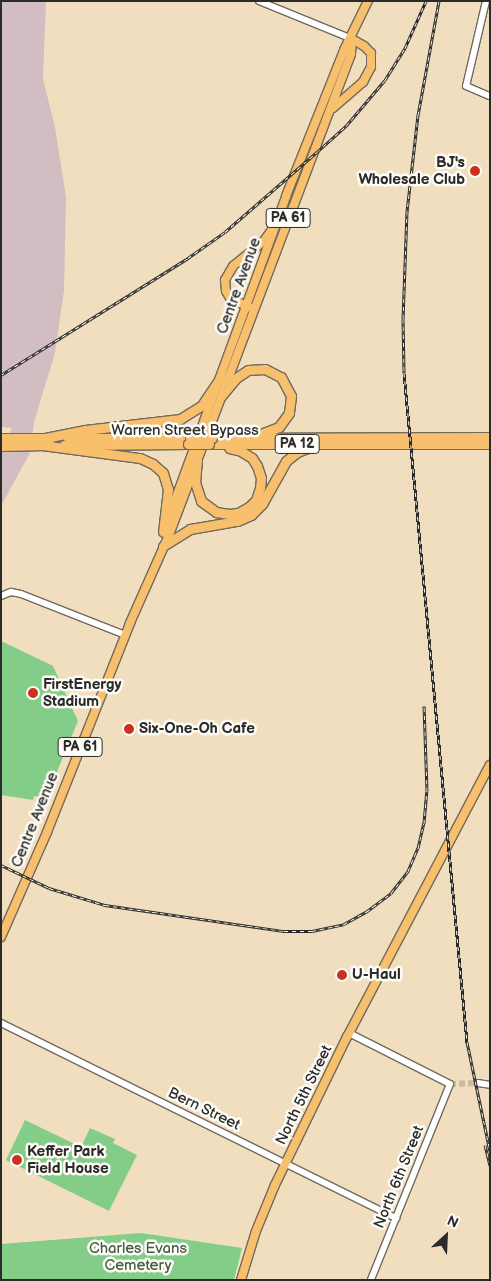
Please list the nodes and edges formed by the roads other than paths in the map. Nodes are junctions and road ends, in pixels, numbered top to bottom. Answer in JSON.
{"nodes":[{"id":1,"x":259,"y":1,"type":"edge"},
{"id":2,"x":368,"y":1,"type":"edge"},
{"id":3,"x":486,"y":1,"type":"edge"},
{"id":4,"x":352,"y":39,"type":"junction"},
{"id":5,"x":490,"y":96,"type":"edge"},
{"id":6,"x":325,"y":121,"type":"junction"},
{"id":7,"x":276,"y":224,"type":"junction"},
{"id":8,"x":250,"y":307,"type":"junction"},
{"id":9,"x":221,"y":377,"type":"junction"},
{"id":10,"x":221,"y":396,"type":"junction"},
{"id":11,"x":490,"y":433,"type":"edge"},
{"id":12,"x":447,"y":437,"type":"junction"},
{"id":13,"x":490,"y":437,"type":"edge"},
{"id":14,"x":1,"y":438,"type":"edge"},
{"id":15,"x":248,"y":438,"type":"junction"},
{"id":16,"x":211,"y":441,"type":"junction"},
{"id":17,"x":44,"y":442,"type":"junction"},
{"id":18,"x":320,"y":444,"type":"junction"},
{"id":19,"x":490,"y":444,"type":"edge"},
{"id":20,"x":1,"y":446,"type":"edge"},
{"id":21,"x":197,"y":460,"type":"junction"},
{"id":22,"x":163,"y":532,"type":"junction"},
{"id":23,"x":163,"y":546,"type":"junction"},
{"id":24,"x":4,"y":594,"type":"edge"},
{"id":25,"x":125,"y":635,"type":"junction"},
{"id":26,"x":490,"y":765,"type":"edge"},
{"id":27,"x":1,"y":936,"type":"edge"},
{"id":28,"x":1,"y":1023,"type":"edge"},
{"id":29,"x":349,"y":1033,"type":"junction"},
{"id":30,"x":478,"y":1083,"type":"tunnel mouth"},
{"id":31,"x":490,"y":1085,"type":"edge"},
{"id":32,"x":286,"y":1163,"type":"junction"},
{"id":33,"x":396,"y":1218,"type":"junction"},
{"id":34,"x":241,"y":1280,"type":"edge"},
{"id":35,"x":371,"y":1280,"type":"edge"}],
"edges":[{"from":1,"to":4,"type":"street"},
{"from":2,"to":4,"type":"main road","name":"Centre Avenue","number":"PA 61"},
{"from":3,"to":5,"type":"street"},
{"from":4,"to":6,"type":"main road","name":"Centre Avenue","number":"PA 61"},
{"from":4,"to":6,"type":"main road"},
{"from":4,"to":7,"type":"main road","name":"Centre Avenue","number":"PA 61"},
{"from":6,"to":8,"type":"main road","name":"Centre Avenue","number":"PA 61"},
{"from":7,"to":8,"type":"main road","name":"Centre Avenue","number":"PA 61"},
{"from":7,"to":8,"type":"main road"},
{"from":8,"to":9,"type":"main road","name":"Centre Avenue","number":"PA 61"},
{"from":8,"to":10,"type":"main road","name":"Centre Avenue","number":"PA 61"},
{"from":9,"to":17,"type":"highway"},
{"from":9,"to":22,"type":"main road","name":"Centre Avenue","number":"PA 61"},
{"from":10,"to":15,"type":"highway"},
{"from":10,"to":21,"type":"main road","name":"Centre Avenue","number":"PA 61"},
{"from":11,"to":12,"type":"highway"},
{"from":12,"to":13,"type":"highway","name":"Warren Street Bypass","number":"PA 12"},
{"from":12,"to":15,"type":"highway","name":"Warren Street Bypass","number":"PA 12"},
{"from":14,"to":17,"type":"highway","name":"Warren Street Bypass","number":"PA 12"},
{"from":15,"to":16,"type":"highway","name":"Warren Street Bypass","number":"PA 12"},
{"from":16,"to":17,"type":"highway","name":"Warren Street Bypass","number":"PA 12","bridge":true},
{"from":16,"to":18,"type":"highway","name":"Warren Street Bypass","number":"PA 12"},
{"from":16,"to":21,"type":"highway"},
{"from":17,"to":20,"type":"highway","name":"Warren Street Bypass","number":"PA 12"},
{"from":17,"to":22,"type":"highway"},
{"from":18,"to":19,"type":"highway","name":"Warren Street Bypass","number":"PA 12"},
{"from":18,"to":23,"type":"highway"},
{"from":21,"to":23,"type":"main road","name":"Centre Avenue","number":"PA 61"},
{"from":22,"to":23,"type":"main road","name":"Centre Avenue","number":"PA 61"},
{"from":23,"to":25,"type":"main road","name":"Centre Avenue","number":"PA 61"},
{"from":24,"to":25,"type":"street"},
{"from":25,"to":27,"type":"main road","name":"Centre Avenue","number":"PA 61"},
{"from":26,"to":29,"type":"main road","name":"North 5th Street"},
{"from":28,"to":32,"type":"street","name":"Bern Street"},
{"from":29,"to":32,"type":"main road","name":"North 5th Street"},
{"from":29,"to":33,"type":"street","name":"North 6th Street"},
{"from":30,"to":31,"type":"street"},
{"from":32,"to":33,"type":"street","name":"Bern Street"},
{"from":32,"to":34,"type":"main road","name":"North 5th Street"},
{"from":33,"to":35,"type":"street","name":"North 6th Street"}]}
